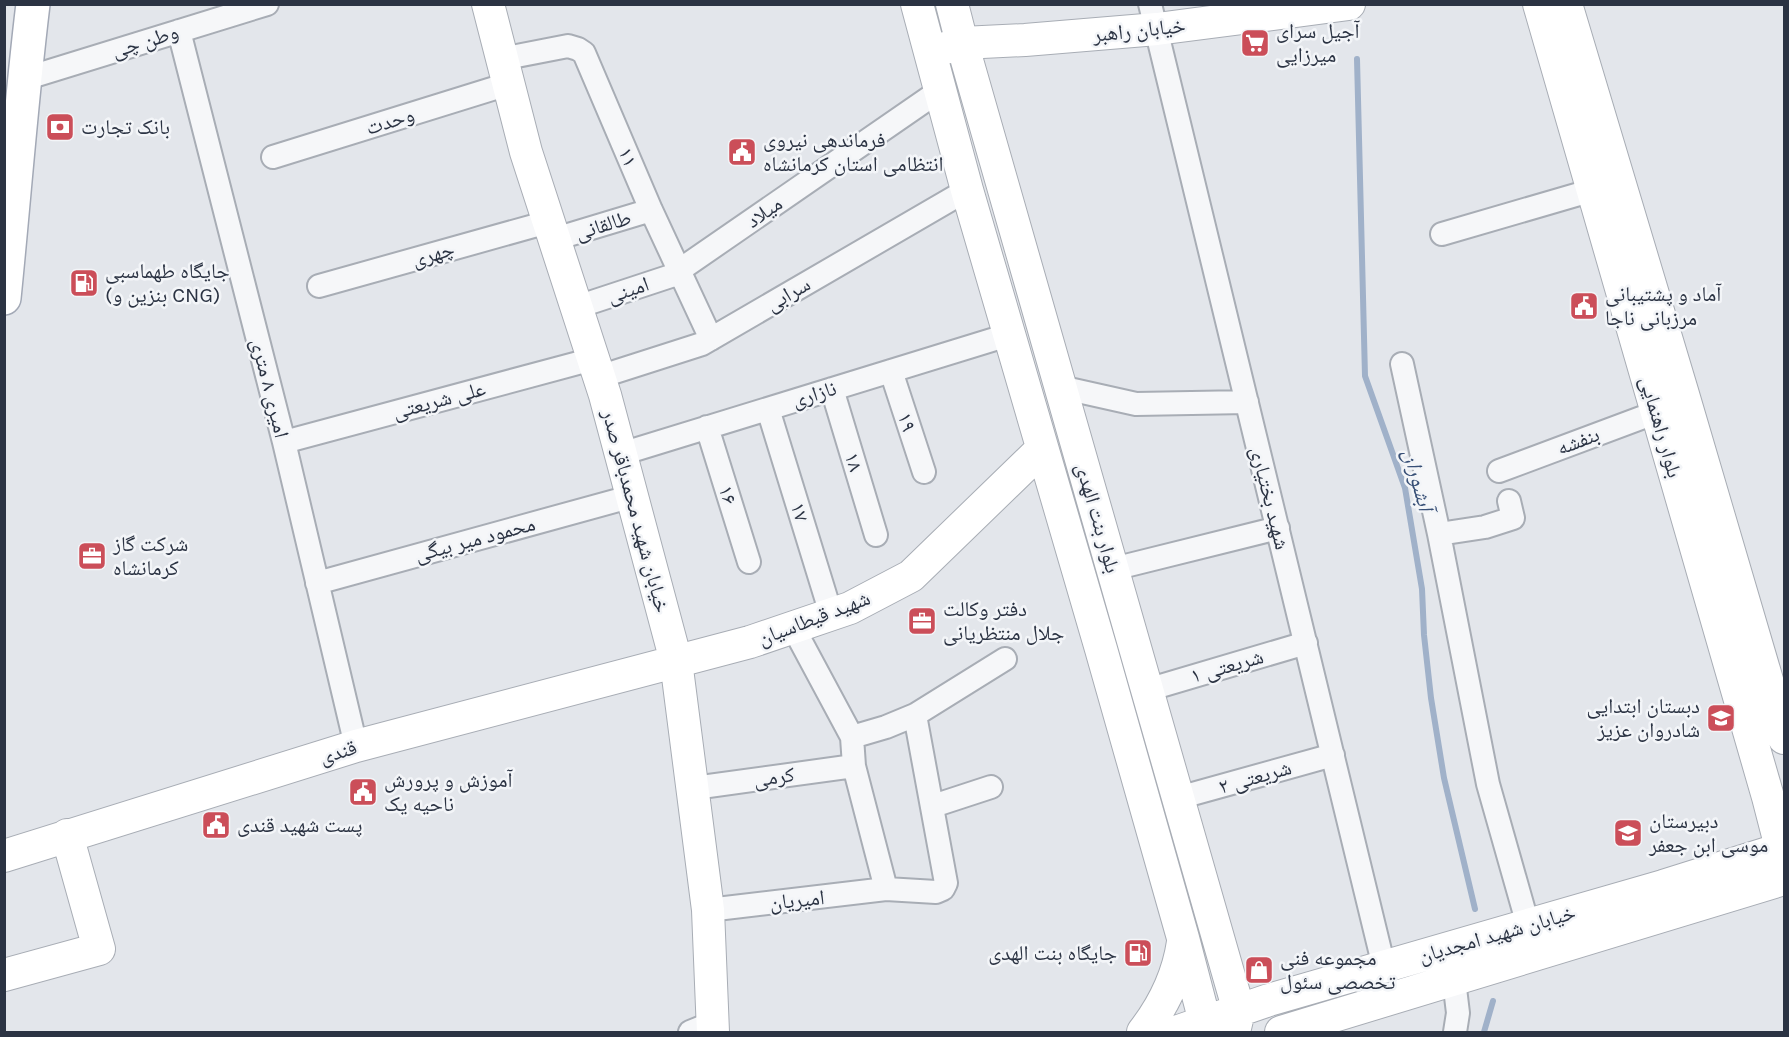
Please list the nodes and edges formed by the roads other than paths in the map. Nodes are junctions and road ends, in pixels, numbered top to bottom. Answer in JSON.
{"nodes":[{"id":1,"x":33,"y":4,"type":"edge"},
{"id":2,"x":267,"y":4,"type":"edge"},
{"id":3,"x":488,"y":4,"type":"edge"},
{"id":4,"x":917,"y":4,"type":"edge"},
{"id":5,"x":952,"y":4,"type":"edge"},
{"id":6,"x":1539,"y":4,"type":"edge"},
{"id":7,"x":1566,"y":4,"type":"edge"},
{"id":8,"x":1340,"y":5,"type":"edge"},
{"id":9,"x":1154,"y":17,"type":"edge"},
{"id":10,"x":179,"y":31,"type":"junction"},
{"id":11,"x":962,"y":44,"type":"junction"},
{"id":12,"x":928,"y":53,"type":"junction"},
{"id":13,"x":504,"y":71,"type":"junction"},
{"id":14,"x":24,"y":79,"type":"junction"},
{"id":15,"x":939,"y":91,"type":"junction"},
{"id":16,"x":273,"y":157,"type":"dead end"},
{"id":17,"x":967,"y":190,"type":"junction"},
{"id":18,"x":1593,"y":190,"type":"junction"},
{"id":19,"x":651,"y":210,"type":"junction"},
{"id":20,"x":551,"y":231,"type":"junction"},
{"id":21,"x":1442,"y":234,"type":"dead end"},
{"id":22,"x":678,"y":271,"type":"junction"},
{"id":23,"x":319,"y":286,"type":"dead end"},
{"id":24,"x":4,"y":298,"type":"edge"},
{"id":25,"x":577,"y":307,"type":"junction"},
{"id":26,"x":1008,"y":336,"type":"junction"},
{"id":27,"x":711,"y":339,"type":"junction"},
{"id":28,"x":1402,"y":364,"type":"dead end"},
{"id":29,"x":596,"y":368,"type":"junction"},
{"id":30,"x":891,"y":371,"type":"junction"},
{"id":31,"x":1060,"y":387,"type":"junction"},
{"id":32,"x":832,"y":389,"type":"junction"},
{"id":33,"x":1247,"y":402,"type":"junction"},
{"id":34,"x":768,"y":409,"type":"junction"},
{"id":35,"x":1657,"y":412,"type":"junction"},
{"id":36,"x":707,"y":427,"type":"junction"},
{"id":37,"x":284,"y":442,"type":"junction"},
{"id":38,"x":1042,"y":449,"type":"junction"},
{"id":39,"x":621,"y":454,"type":"junction"},
{"id":40,"x":1499,"y":471,"type":"dead end"},
{"id":41,"x":924,"y":472,"type":"dead end"},
{"id":42,"x":633,"y":496,"type":"junction"},
{"id":43,"x":1509,"y":501,"type":"dead end"},
{"id":44,"x":1278,"y":528,"type":"junction"},
{"id":45,"x":1439,"y":534,"type":"junction"},
{"id":46,"x":876,"y":536,"type":"dead end"},
{"id":47,"x":749,"y":562,"type":"dead end"},
{"id":48,"x":1113,"y":569,"type":"junction"},
{"id":49,"x":317,"y":583,"type":"junction"},
{"id":50,"x":831,"y":614,"type":"junction"},
{"id":51,"x":793,"y":627,"type":"junction"},
{"id":52,"x":1133,"y":640,"type":"junction"},
{"id":53,"x":1306,"y":643,"type":"junction"},
{"id":54,"x":1101,"y":649,"type":"junction"},
{"id":55,"x":1005,"y":659,"type":"dead end"},
{"id":56,"x":676,"y":662,"type":"junction"},
{"id":57,"x":1147,"y":690,"type":"junction"},
{"id":58,"x":915,"y":715,"type":"junction"},
{"id":59,"x":852,"y":737,"type":"junction"},
{"id":60,"x":1785,"y":738,"type":"edge"},
{"id":61,"x":356,"y":746,"type":"junction"},
{"id":62,"x":1333,"y":755,"type":"junction"},
{"id":63,"x":854,"y":766,"type":"junction"},
{"id":64,"x":991,"y":787,"type":"dead end"},
{"id":65,"x":694,"y":788,"type":"junction"},
{"id":66,"x":1178,"y":798,"type":"junction"},
{"id":67,"x":933,"y":806,"type":"junction"},
{"id":68,"x":67,"y":835,"type":"junction"},
{"id":69,"x":4,"y":856,"type":"edge"},
{"id":70,"x":1784,"y":859,"type":"edge"},
{"id":71,"x":886,"y":890,"type":"junction"},
{"id":72,"x":708,"y":910,"type":"junction"},
{"id":73,"x":1528,"y":925,"type":"junction"},
{"id":74,"x":1183,"y":938,"type":"junction"},
{"id":75,"x":1384,"y":967,"type":"junction"},
{"id":76,"x":4,"y":975,"type":"edge"},
{"id":77,"x":1454,"y":980,"type":"junction"},
{"id":78,"x":1223,"y":1024,"type":"edge"},
{"id":79,"x":705,"y":1029,"type":"edge"},
{"id":80,"x":1143,"y":1032,"type":"edge"},
{"id":81,"x":1176,"y":1032,"type":"edge"},
{"id":82,"x":1281,"y":1032,"type":"edge"},
{"id":83,"x":1455,"y":1032,"type":"edge"}],
"edges":[{"from":1,"to":14,"type":"main road"},
{"from":2,"to":10,"type":"street","name":"وطن چی"},
{"from":3,"to":13,"type":"main road","name":"خیابان شهید محمدباقر صدر"},
{"from":4,"to":12,"type":"main road","name":"بلوار بنت الهدی"},
{"from":5,"to":11,"type":"main road","name":"بلوار بنت الهدی"},
{"from":6,"to":18,"type":"main road","name":"بلوار راهنمایی"},
{"from":7,"to":60,"type":"main road","name":"بلوار راهنمایی"},
{"from":8,"to":9,"type":"main road","name":"خیابان راهبر"},
{"from":9,"to":11,"type":"main road","name":"خیابان راهبر"},
{"from":9,"to":33,"type":"street","name":"شهید بختیاری"},
{"from":10,"to":14,"type":"street","name":"وطن چی"},
{"from":10,"to":37,"type":"street","name":"امیری ۸ متری"},
{"from":11,"to":12,"type":"main road","name":"خیابان راهبر"},
{"from":11,"to":31,"type":"main road","name":"بلوار بنت الهدی"},
{"from":12,"to":15,"type":"main road","name":"بلوار بنت الهدی"},
{"from":13,"to":16,"type":"street","name":"وحدت"},
{"from":13,"to":19,"type":"street","name":"۱۱"},
{"from":13,"to":20,"type":"main road","name":"خیابان شهید محمدباقر صدر"},
{"from":14,"to":24,"type":"main road"},
{"from":15,"to":17,"type":"main road","name":"بلوار بنت الهدی"},
{"from":15,"to":22,"type":"street","name":"میلاد"},
{"from":17,"to":26,"type":"main road","name":"بلوار بنت الهدی"},
{"from":17,"to":27,"type":"street","name":"سرابی"},
{"from":18,"to":21,"type":"street"},
{"from":18,"to":35,"type":"main road","name":"بلوار راهنمایی"},
{"from":19,"to":20,"type":"street","name":"طالقانی"},
{"from":19,"to":22,"type":"street","name":"۱۱"},
{"from":20,"to":23,"type":"street","name":"چهری"},
{"from":20,"to":25,"type":"main road","name":"خیابان شهید محمدباقر صدر"},
{"from":22,"to":25,"type":"street","name":"امینی"},
{"from":22,"to":27,"type":"street","name":"۱۱"},
{"from":25,"to":29,"type":"main road","name":"خیابان شهید محمدباقر صدر"},
{"from":26,"to":30,"type":"street","name":"نازاری"},
{"from":26,"to":38,"type":"main road","name":"بلوار بنت الهدی"},
{"from":27,"to":29,"type":"street","name":"سرابی"},
{"from":28,"to":45,"type":"street"},
{"from":29,"to":37,"type":"street","name":"علی شریعتی"},
{"from":29,"to":39,"type":"main road","name":"خیابان شهید محمدباقر صدر"},
{"from":30,"to":32,"type":"street","name":"نازاری"},
{"from":30,"to":41,"type":"street","name":"۱۹"},
{"from":31,"to":33,"type":"street"},
{"from":31,"to":48,"type":"main road","name":"بلوار بنت الهدی"},
{"from":32,"to":34,"type":"street","name":"نازاری"},
{"from":32,"to":46,"type":"street","name":"۱۸"},
{"from":33,"to":44,"type":"street","name":"شهید بختیاری"},
{"from":34,"to":36,"type":"street","name":"نازاری"},
{"from":34,"to":50,"type":"street","name":"۱۷"},
{"from":35,"to":40,"type":"street","name":"بنفشه"},
{"from":35,"to":70,"type":"main road","name":"بلوار راهنمایی"},
{"from":36,"to":39,"type":"street","name":"نازاری"},
{"from":36,"to":47,"type":"street","name":"۱۶"},
{"from":37,"to":49,"type":"street","name":"امیری ۸ متری"},
{"from":38,"to":50,"type":"main road","name":"شهید قیطاسیان"},
{"from":38,"to":54,"type":"main road","name":"بلوار بنت الهدی"},
{"from":39,"to":42,"type":"main road","name":"خیابان شهید محمدباقر صدر"},
{"from":42,"to":49,"type":"street","name":"محمود میر بیگی"},
{"from":42,"to":56,"type":"main road","name":"خیابان شهید محمدباقر صدر"},
{"from":43,"to":45,"type":"street"},
{"from":44,"to":48,"type":"street"},
{"from":44,"to":53,"type":"street","name":"شهید بختیاری"},
{"from":45,"to":73,"type":"street"},
{"from":48,"to":52,"type":"main road","name":"بلوار بنت الهدی"},
{"from":49,"to":61,"type":"street","name":"امیری ۸ متری"},
{"from":50,"to":51,"type":"main road","name":"شهید قیطاسیان"},
{"from":51,"to":56,"type":"main road","name":"شهید قیطاسیان"},
{"from":51,"to":59,"type":"street"},
{"from":52,"to":54,"type":"main road"},
{"from":52,"to":57,"type":"main road","name":"بلوار بنت الهدی"},
{"from":53,"to":57,"type":"street","name":"شریعتی ۱"},
{"from":53,"to":62,"type":"street","name":"شهید بختیاری"},
{"from":54,"to":74,"type":"main road","name":"بلوار بنت الهدی"},
{"from":55,"to":58,"type":"street"},
{"from":56,"to":61,"type":"main road","name":"قندی"},
{"from":56,"to":65,"type":"main road","name":"خیابان شهید محمدباقر صدر"},
{"from":57,"to":66,"type":"main road","name":"بلوار بنت الهدی"},
{"from":58,"to":59,"type":"street"},
{"from":58,"to":67,"type":"street"},
{"from":59,"to":63,"type":"street"},
{"from":61,"to":68,"type":"main road","name":"قندی"},
{"from":62,"to":66,"type":"street","name":"شریعتی ۲"},
{"from":62,"to":75,"type":"street","name":"شهید بختیاری"},
{"from":63,"to":65,"type":"street","name":"کرمی"},
{"from":63,"to":71,"type":"street"},
{"from":64,"to":67,"type":"street"},
{"from":65,"to":72,"type":"main road","name":"خیابان شهید محمدباقر صدر"},
{"from":66,"to":78,"type":"main road","name":"بلوار بنت الهدی"},
{"from":67,"to":71,"type":"street","name":"امیریان"},
{"from":68,"to":69,"type":"main road","name":"قندی"},
{"from":68,"to":76,"type":"main road"},
{"from":70,"to":73,"type":"main road","name":"خیابان شهید امجدیان"},
{"from":70,"to":77,"type":"main road","name":"خیابان شهید امجدیان"},
{"from":71,"to":72,"type":"street","name":"امیریان"},
{"from":72,"to":79,"type":"main road","name":"خیابان شهید محمدباقر صدر"},
{"from":73,"to":75,"type":"main road","name":"خیابان شهید امجدیان"},
{"from":74,"to":78,"type":"main road","name":"بلوار بنت الهدی"},
{"from":74,"to":80,"type":"main road"},
{"from":75,"to":78,"type":"main road","name":"خیابان شهید امجدیان"},
{"from":77,"to":82,"type":"main road","name":"خیابان شهید امجدیان"},
{"from":77,"to":83,"type":"street"},
{"from":78,"to":81,"type":"main road","name":"خیابان شهید امجدیان"}]}
